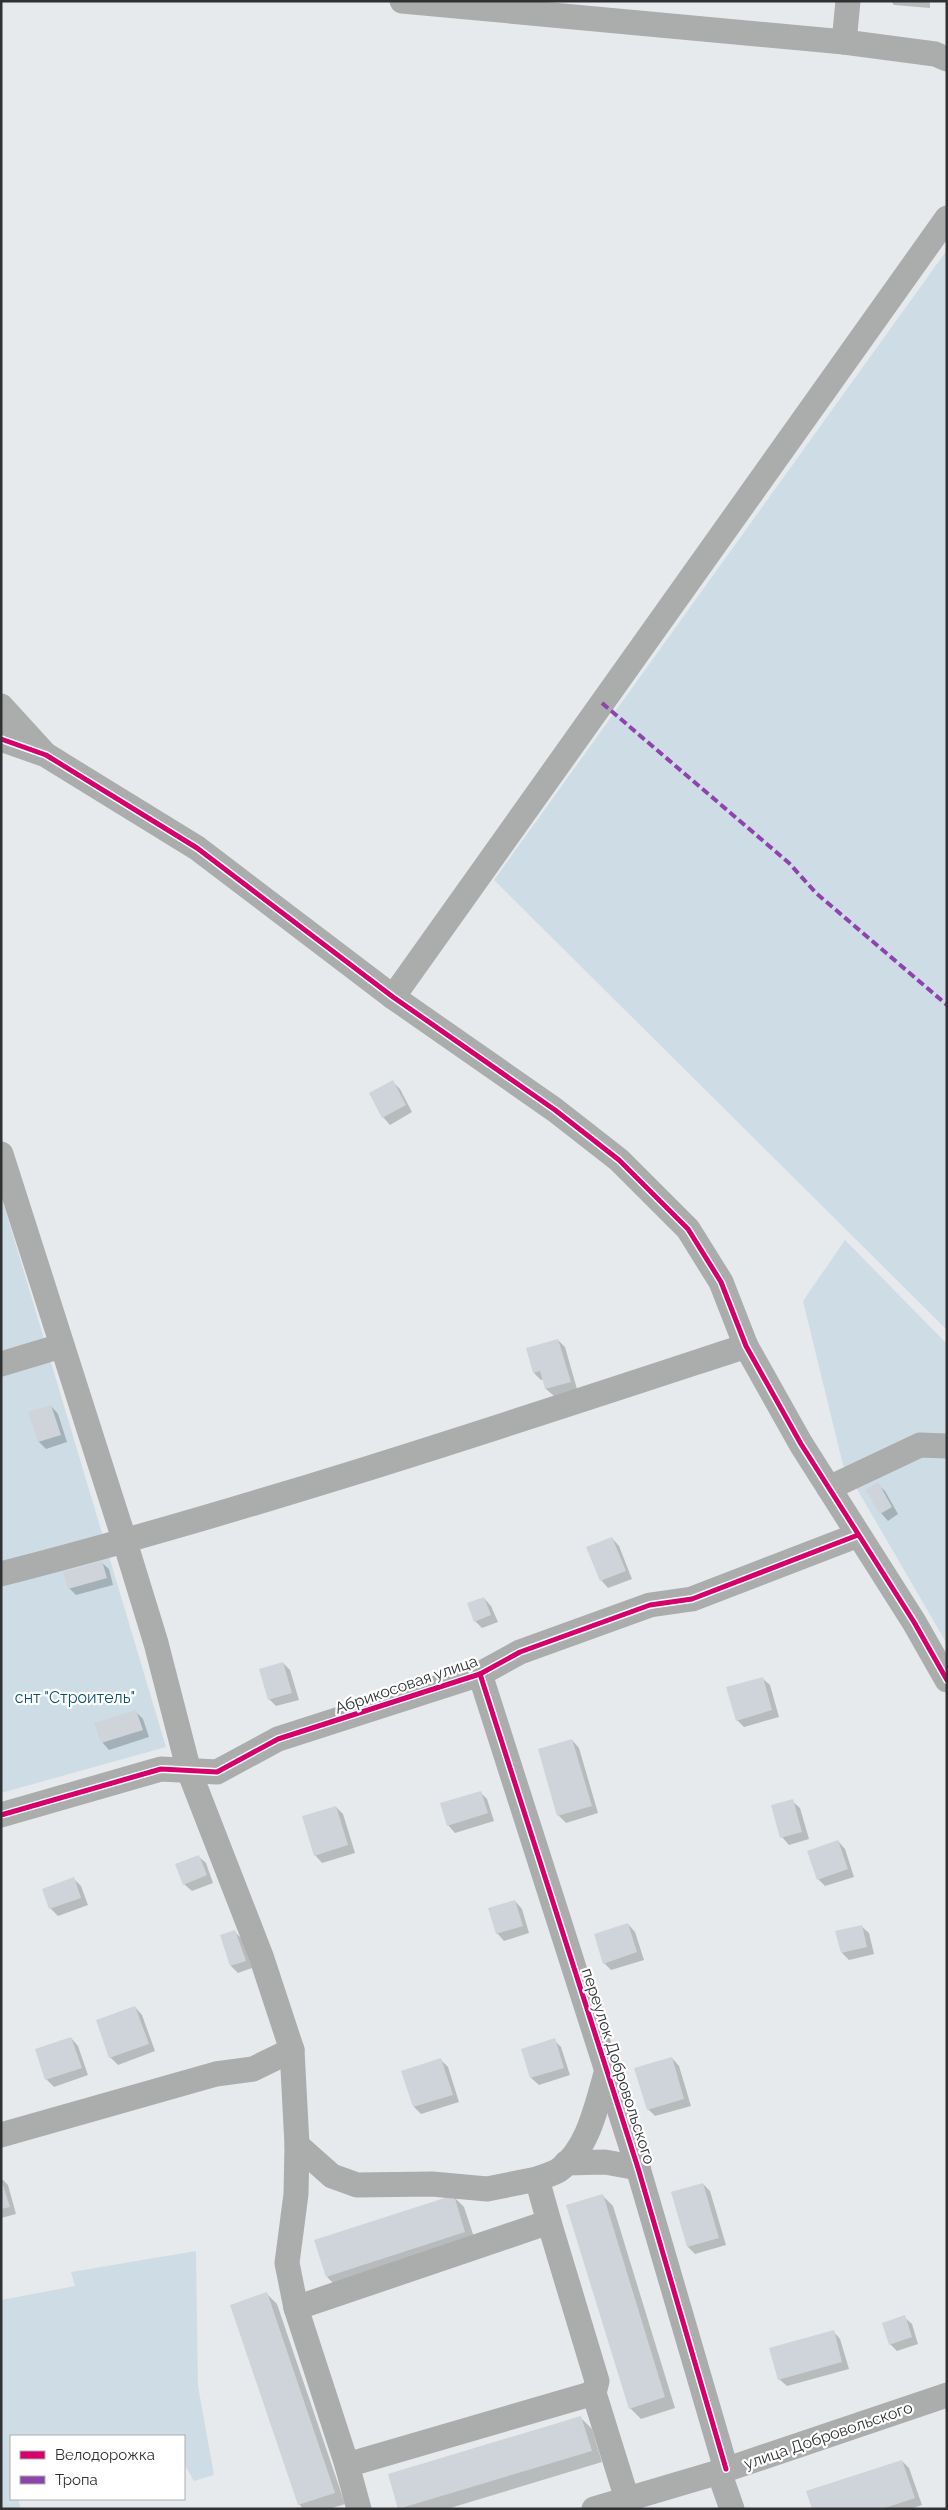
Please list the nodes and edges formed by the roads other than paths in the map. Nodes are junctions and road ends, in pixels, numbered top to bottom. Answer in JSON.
{"nodes":[{"id":1,"x":402,"y":1,"type":"edge"},
{"id":2,"x":848,"y":1,"type":"edge"},
{"id":3,"x":844,"y":42,"type":"junction"},
{"id":4,"x":947,"y":59,"type":"edge"},
{"id":5,"x":947,"y":218,"type":"edge"},
{"id":6,"x":1,"y":706,"type":"edge"},
{"id":7,"x":1,"y":739,"type":"edge"},
{"id":8,"x":46,"y":755,"type":"junction"},
{"id":9,"x":393,"y":997,"type":"junction"},
{"id":10,"x":1,"y":1154,"type":"edge"},
{"id":11,"x":61,"y":1346,"type":"junction"},
{"id":12,"x":746,"y":1346,"type":"junction"},
{"id":13,"x":1,"y":1364,"type":"edge"},
{"id":14,"x":947,"y":1446,"type":"edge"},
{"id":15,"x":829,"y":1488,"type":"junction"},
{"id":16,"x":858,"y":1535,"type":"junction"},
{"id":17,"x":125,"y":1542,"type":"junction"},
{"id":18,"x":1,"y":1574,"type":"edge"},
{"id":19,"x":480,"y":1674,"type":"junction"},
{"id":20,"x":947,"y":1680,"type":"edge"},
{"id":21,"x":189,"y":1771,"type":"junction"},
{"id":22,"x":1,"y":1815,"type":"edge"},
{"id":23,"x":292,"y":2050,"type":"junction"},
{"id":24,"x":606,"y":2070,"type":"junction"},
{"id":25,"x":1,"y":2134,"type":"edge"},
{"id":26,"x":297,"y":2145,"type":"junction"},
{"id":27,"x":566,"y":2163,"type":"junction"},
{"id":28,"x":638,"y":2168,"type":"junction"},
{"id":29,"x":537,"y":2179,"type":"junction"},
{"id":30,"x":549,"y":2222,"type":"junction"},
{"id":31,"x":296,"y":2308,"type":"junction"},
{"id":32,"x":594,"y":2393,"type":"junction"},
{"id":33,"x":947,"y":2395,"type":"edge"},
{"id":34,"x":347,"y":2465,"type":"junction"},
{"id":35,"x":722,"y":2471,"type":"junction"},
{"id":36,"x":627,"y":2499,"type":"junction"},
{"id":37,"x":358,"y":2509,"type":"edge"},
{"id":38,"x":594,"y":2509,"type":"edge"},
{"id":39,"x":732,"y":2509,"type":"edge"}],
"edges":[{"from":1,"to":3,"type":"street"},
{"from":2,"to":3,"type":"street"},
{"from":3,"to":4,"type":"street"},
{"from":5,"to":9,"type":"street"},
{"from":6,"to":8,"type":"street"},
{"from":7,"to":8,"type":"street"},
{"from":8,"to":9,"type":"street"},
{"from":9,"to":12,"type":"street"},
{"from":10,"to":11,"type":"street"},
{"from":11,"to":13,"type":"street"},
{"from":11,"to":17,"type":"street"},
{"from":12,"to":15,"type":"street"},
{"from":12,"to":17,"type":"street"},
{"from":14,"to":15,"type":"street"},
{"from":15,"to":16,"type":"street"},
{"from":16,"to":19,"type":"street","name":"Абрикосовая улица"},
{"from":16,"to":20,"type":"street"},
{"from":17,"to":18,"type":"street"},
{"from":17,"to":21,"type":"street"},
{"from":19,"to":21,"type":"street","name":"Абрикосовая улица"},
{"from":19,"to":24,"type":"street","name":"переулок Добровольского"},
{"from":21,"to":22,"type":"street","name":"Абрикосовая улица"},
{"from":21,"to":23,"type":"street"},
{"from":23,"to":25,"type":"street"},
{"from":23,"to":26,"type":"street"},
{"from":24,"to":27,"type":"street"},
{"from":24,"to":28,"type":"street","name":"переулок Добровольского"},
{"from":26,"to":29,"type":"street"},
{"from":26,"to":31,"type":"street"},
{"from":27,"to":28,"type":"street"},
{"from":27,"to":29,"type":"street"},
{"from":28,"to":35,"type":"street","name":"переулок Добровольского"},
{"from":29,"to":30,"type":"street"},
{"from":30,"to":31,"type":"street"},
{"from":30,"to":32,"type":"street"},
{"from":31,"to":34,"type":"street"},
{"from":32,"to":34,"type":"street"},
{"from":32,"to":36,"type":"street"},
{"from":33,"to":35,"type":"street","name":"улица Добровольского"},
{"from":34,"to":37,"type":"street"},
{"from":35,"to":36,"type":"street","name":"улица Добровольского"},
{"from":35,"to":39,"type":"street","name":"переулок Добровольского"},
{"from":36,"to":38,"type":"street","name":"улица Добровольского"}]}
